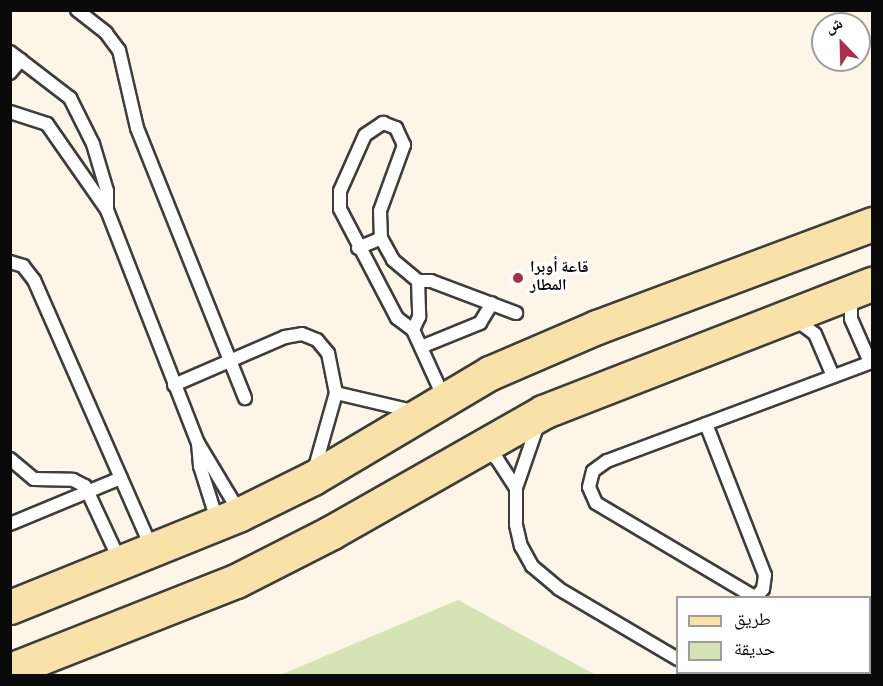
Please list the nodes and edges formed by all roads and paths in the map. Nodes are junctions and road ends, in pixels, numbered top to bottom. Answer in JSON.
{"nodes":[{"id":1,"x":77,"y":10,"type":"edge"},
{"id":2,"x":10,"y":52,"type":"edge"},
{"id":3,"x":21,"y":60,"type":"junction"},
{"id":4,"x":10,"y":73,"type":"edge"},
{"id":5,"x":10,"y":112,"type":"edge"},
{"id":6,"x":107,"y":210,"type":"junction"},
{"id":7,"x":873,"y":224,"type":"edge"},
{"id":8,"x":381,"y":238,"type":"junction"},
{"id":9,"x":358,"y":248,"type":"junction"},
{"id":10,"x":10,"y":262,"type":"edge"},
{"id":11,"x":418,"y":281,"type":"junction"},
{"id":12,"x":864,"y":287,"type":"edge"},
{"id":13,"x":492,"y":303,"type":"junction"},
{"id":14,"x":516,"y":313,"type":"dead end"},
{"id":15,"x":785,"y":317,"type":"junction"},
{"id":16,"x":413,"y":330,"type":"junction"},
{"id":17,"x":421,"y":347,"type":"junction"},
{"id":18,"x":230,"y":361,"type":"junction"},
{"id":19,"x":871,"y":362,"type":"edge"},
{"id":20,"x":833,"y":376,"type":"junction"},
{"id":21,"x":174,"y":385,"type":"junction"},
{"id":22,"x":336,"y":393,"type":"junction"},
{"id":23,"x":244,"y":398,"type":"dead end"},
{"id":24,"x":431,"y":405,"type":"junction"},
{"id":25,"x":543,"y":412,"type":"junction"},
{"id":26,"x":706,"y":424,"type":"junction"},
{"id":27,"x":198,"y":443,"type":"junction"},
{"id":28,"x":478,"y":446,"type":"junction"},
{"id":29,"x":10,"y":459,"type":"edge"},
{"id":30,"x":121,"y":478,"type":"junction"},
{"id":31,"x":313,"y":478,"type":"junction"},
{"id":32,"x":516,"y":488,"type":"junction"},
{"id":33,"x":88,"y":491,"type":"junction"},
{"id":34,"x":229,"y":519,"type":"junction"},
{"id":35,"x":10,"y":524,"type":"edge"},
{"id":36,"x":153,"y":552,"type":"junction"},
{"id":37,"x":122,"y":565,"type":"junction"},
{"id":38,"x":754,"y":596,"type":"edge"},
{"id":39,"x":757,"y":596,"type":"edge"},
{"id":40,"x":10,"y":607,"type":"edge"},
{"id":41,"x":676,"y":658,"type":"edge"},
{"id":42,"x":10,"y":670,"type":"edge"}],
"edges":[{"from":1,"to":18,"type":"lane"},
{"from":2,"to":3,"type":"lane"},
{"from":3,"to":4,"type":"lane"},
{"from":3,"to":6,"type":"lane"},
{"from":5,"to":6,"type":"lane"},
{"from":6,"to":21,"type":"lane"},
{"from":7,"to":24,"type":"street"},
{"from":8,"to":9,"type":"lane"},
{"from":8,"to":9,"type":"lane"},
{"from":8,"to":11,"type":"lane"},
{"from":9,"to":16,"type":"lane"},
{"from":10,"to":30,"type":"lane"},
{"from":11,"to":13,"type":"lane"},
{"from":11,"to":16,"type":"lane"},
{"from":12,"to":15,"type":"street"},
{"from":12,"to":19,"type":"lane"},
{"from":13,"to":14,"type":"lane"},
{"from":13,"to":17,"type":"lane"},
{"from":15,"to":20,"type":"lane"},
{"from":15,"to":25,"type":"street"},
{"from":16,"to":17,"type":"lane"},
{"from":17,"to":24,"type":"lane"},
{"from":18,"to":21,"type":"lane"},
{"from":18,"to":22,"type":"lane"},
{"from":18,"to":23,"type":"lane"},
{"from":19,"to":20,"type":"lane"},
{"from":20,"to":26,"type":"lane"},
{"from":21,"to":27,"type":"lane"},
{"from":22,"to":24,"type":"lane"},
{"from":22,"to":31,"type":"lane"},
{"from":24,"to":31,"type":"street"},
{"from":25,"to":28,"type":"street"},
{"from":25,"to":32,"type":"lane"},
{"from":26,"to":38,"type":"lane"},
{"from":26,"to":39,"type":"lane"},
{"from":27,"to":34,"type":"lane"},
{"from":27,"to":34,"type":"lane"},
{"from":28,"to":32,"type":"lane"},
{"from":28,"to":42,"type":"street"},
{"from":29,"to":33,"type":"lane"},
{"from":30,"to":33,"type":"lane"},
{"from":30,"to":36,"type":"lane"},
{"from":31,"to":34,"type":"street"},
{"from":32,"to":41,"type":"lane"},
{"from":33,"to":35,"type":"lane"},
{"from":33,"to":37,"type":"lane"},
{"from":34,"to":36,"type":"street"},
{"from":36,"to":37,"type":"street"},
{"from":37,"to":40,"type":"street"}]}
